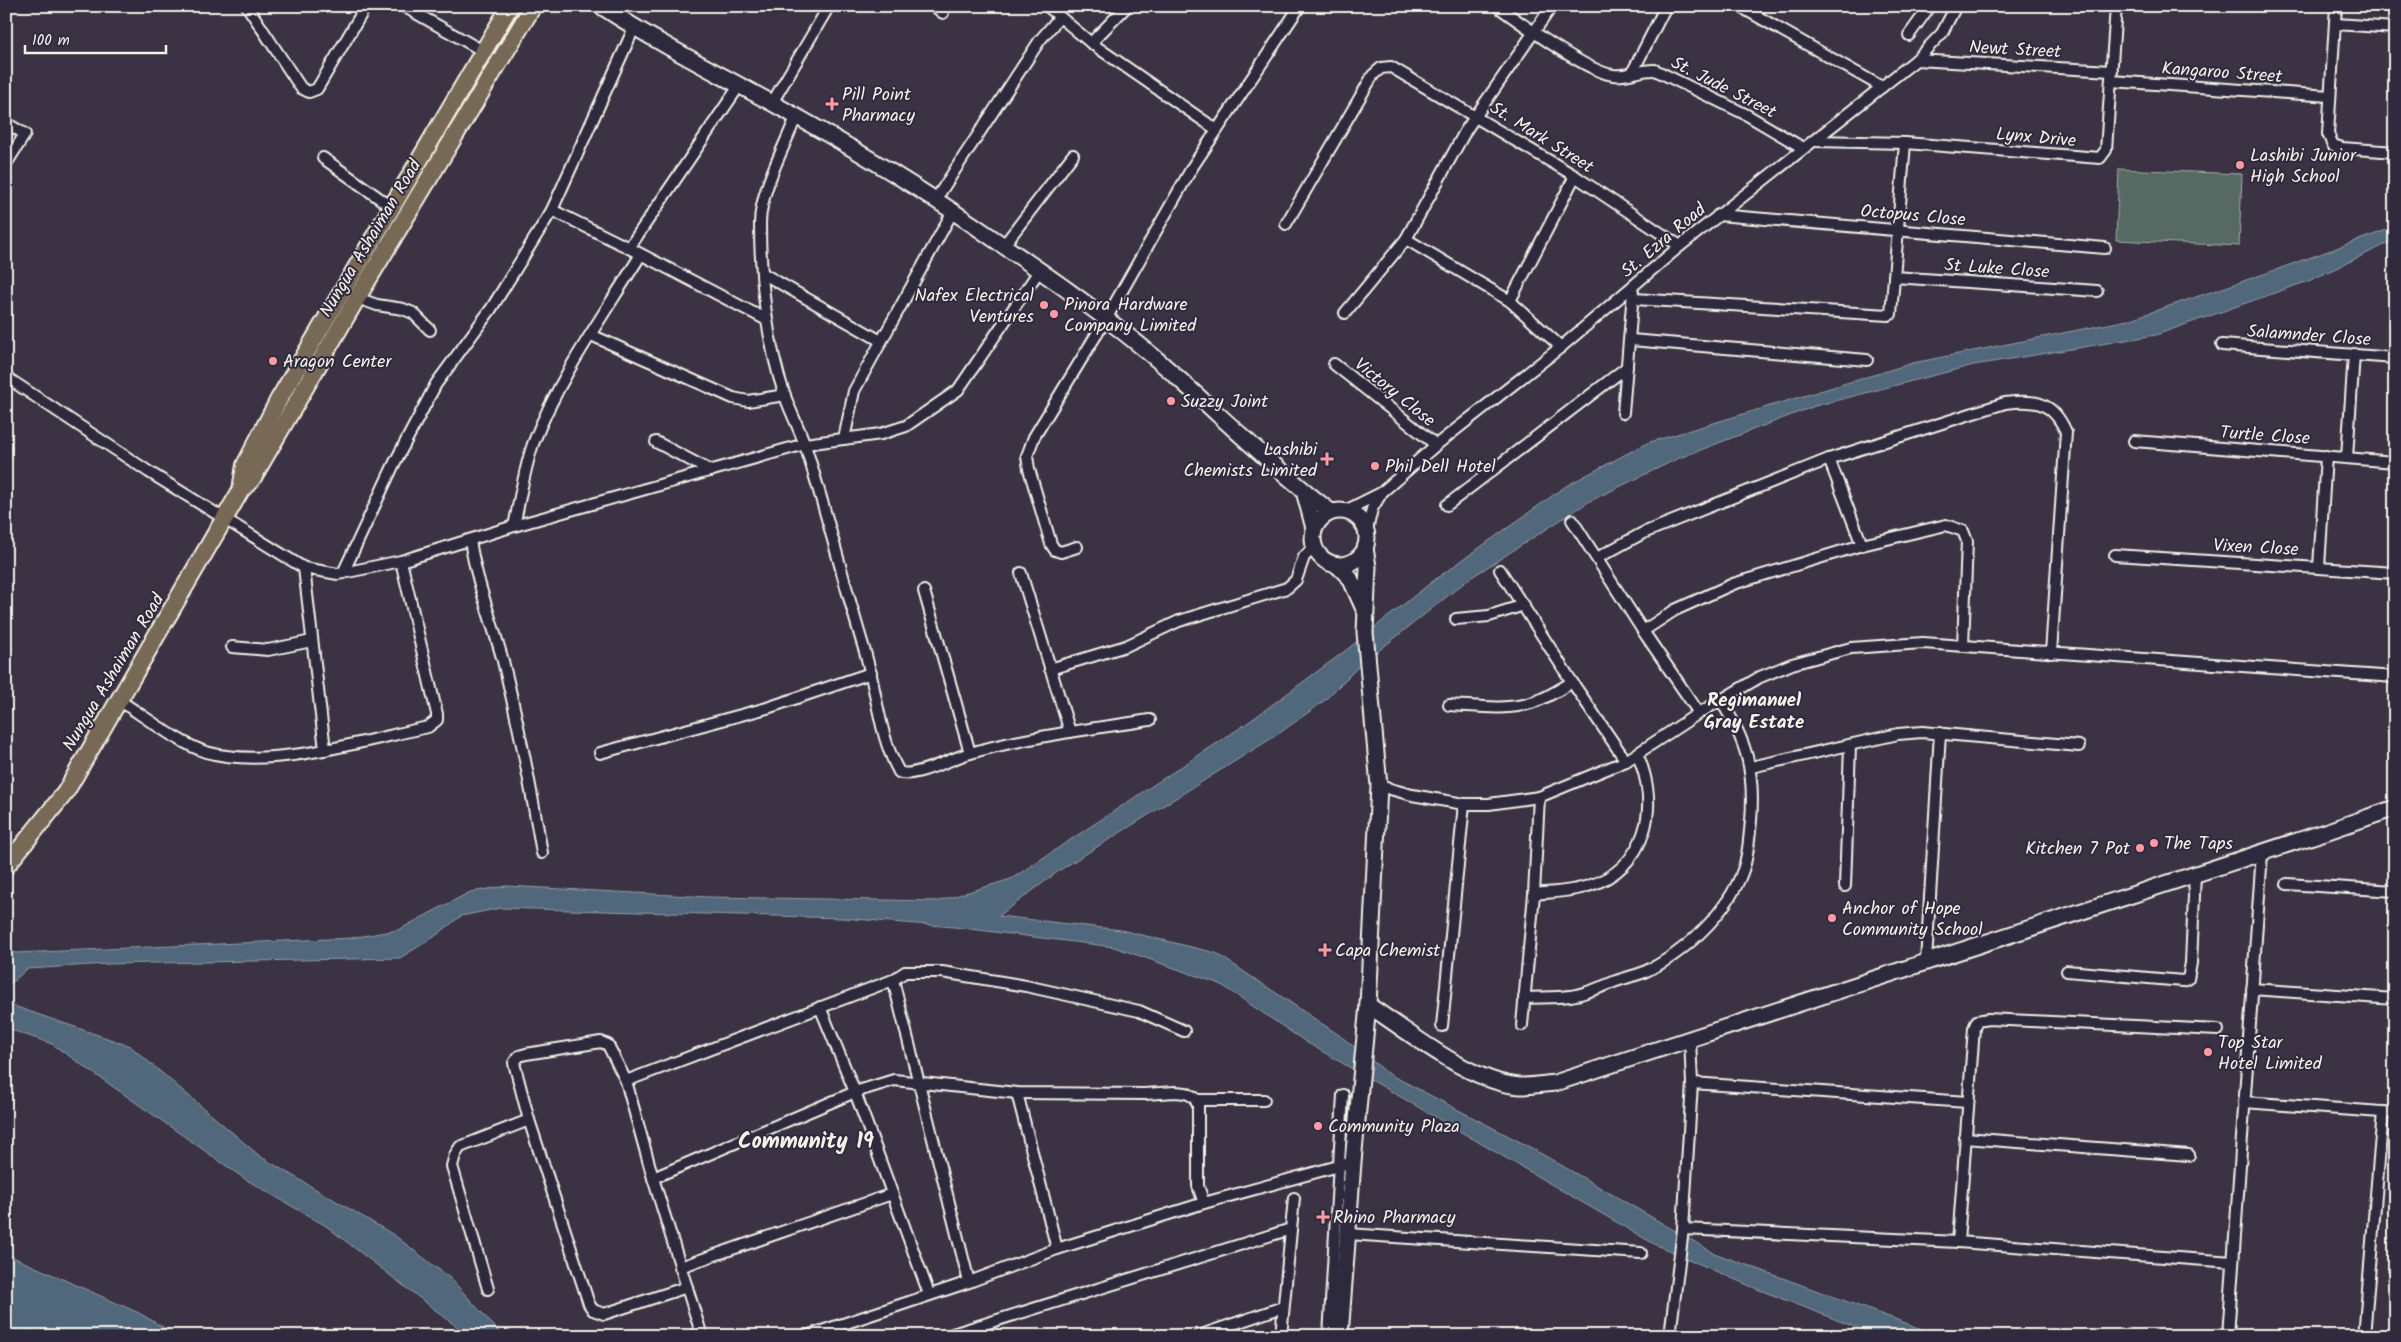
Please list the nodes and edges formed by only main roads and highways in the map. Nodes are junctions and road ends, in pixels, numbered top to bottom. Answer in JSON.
{"nodes":[{"id":1,"x":510,"y":6,"type":"edge"},
{"id":2,"x":533,"y":6,"type":"edge"},
{"id":3,"x":251,"y":469,"type":"junction"},
{"id":4,"x":6,"y":866,"type":"edge"}],
"edges":[{"from":1,"to":3,"type":"main road","name":"Nungua Ashaiman Road"},
{"from":2,"to":3,"type":"main road","name":"Nungua Ashaiman Road"},
{"from":3,"to":4,"type":"main road","name":"Nungua Ashaiman Road"}]}
